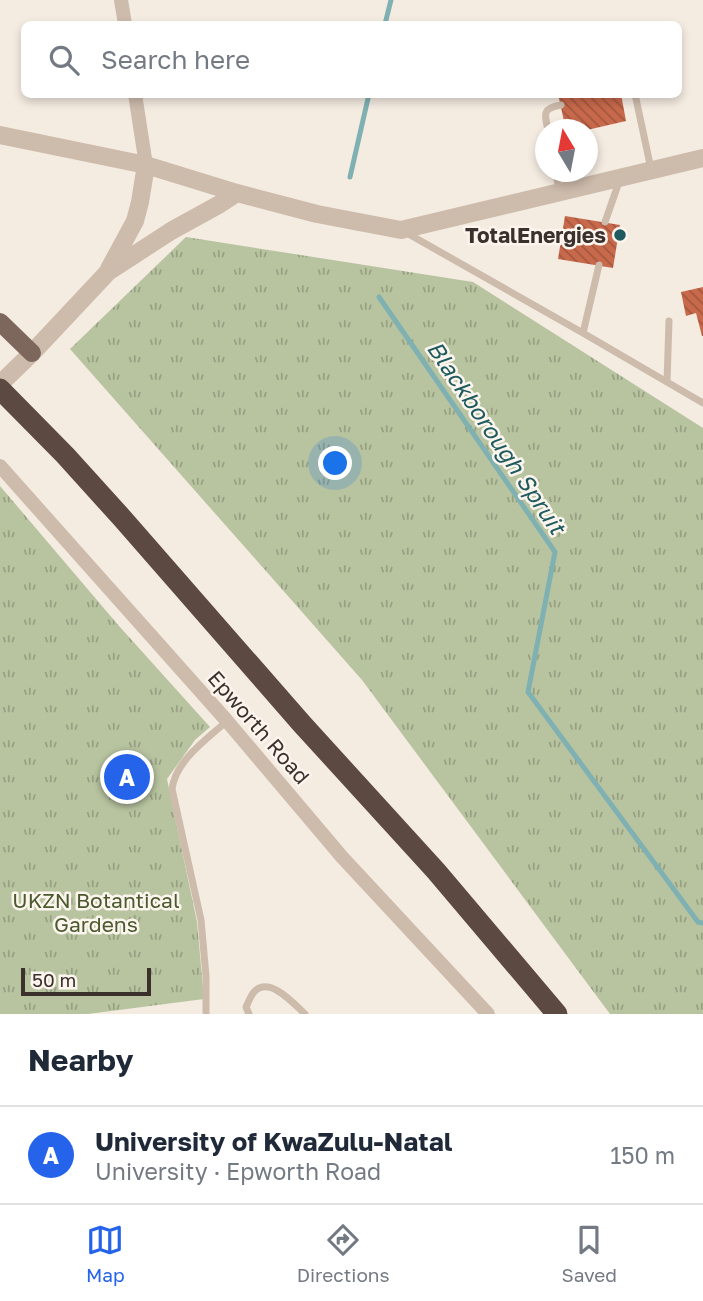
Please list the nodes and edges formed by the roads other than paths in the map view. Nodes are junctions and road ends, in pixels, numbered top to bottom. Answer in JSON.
{"nodes":[{"id":1,"x":121,"y":0,"type":"edge"},
{"id":2,"x":124,"y":21,"type":"edge"},
{"id":3,"x":136,"y":98,"type":"edge"},
{"id":4,"x":636,"y":98,"type":"edge"},
{"id":5,"x":561,"y":105,"type":"dead end"},
{"id":6,"x":545,"y":119,"type":"edge"},
{"id":7,"x":0,"y":135,"type":"edge"},
{"id":8,"x":694,"y":160,"type":"edge"},
{"id":9,"x":146,"y":165,"type":"junction"},
{"id":10,"x":651,"y":170,"type":"junction"},
{"id":11,"x":620,"y":177,"type":"junction"},
{"id":12,"x":557,"y":182,"type":"edge"},
{"id":13,"x":237,"y":193,"type":"junction"},
{"id":14,"x":559,"y":193,"type":"junction"},
{"id":15,"x":606,"y":222,"type":"dead end"},
{"id":16,"x":401,"y":230,"type":"junction"},
{"id":17,"x":599,"y":265,"type":"dead end"},
{"id":18,"x":108,"y":272,"type":"junction"},
{"id":19,"x":669,"y":321,"type":"dead end"},
{"id":20,"x":0,"y":322,"type":"edge"},
{"id":21,"x":583,"y":332,"type":"junction"},
{"id":22,"x":32,"y":353,"type":"junction"},
{"id":23,"x":667,"y":383,"type":"junction"},
{"id":24,"x":0,"y":387,"type":"edge"},
{"id":25,"x":703,"y":403,"type":"edge"},
{"id":26,"x":0,"y":466,"type":"edge"},
{"id":27,"x":228,"y":721,"type":"junction"},
{"id":28,"x":206,"y":1014,"type":"edge"},
{"id":29,"x":249,"y":1014,"type":"edge"},
{"id":30,"x":305,"y":1014,"type":"edge"},
{"id":31,"x":488,"y":1014,"type":"edge"},
{"id":32,"x":556,"y":1014,"type":"edge"}],
"edges":[{"from":1,"to":2,"type":"street"},
{"from":3,"to":9,"type":"street"},
{"from":4,"to":10,"type":"lane"},
{"from":5,"to":6,"type":"lane"},
{"from":7,"to":9,"type":"street"},
{"from":8,"to":10,"type":"street"},
{"from":9,"to":13,"type":"street"},
{"from":9,"to":18,"type":"street"},
{"from":10,"to":11,"type":"street"},
{"from":11,"to":14,"type":"street"},
{"from":11,"to":15,"type":"lane"},
{"from":12,"to":14,"type":"lane"},
{"from":13,"to":16,"type":"street"},
{"from":13,"to":18,"type":"street"},
{"from":14,"to":16,"type":"street"},
{"from":16,"to":21,"type":"lane"},
{"from":17,"to":21,"type":"lane"},
{"from":18,"to":22,"type":"street"},
{"from":19,"to":23,"type":"lane"},
{"from":20,"to":22,"type":"main road"},
{"from":21,"to":23,"type":"lane"},
{"from":22,"to":24,"type":"street"},
{"from":23,"to":25,"type":"lane"},
{"from":24,"to":32,"type":"highway"},
{"from":26,"to":27,"type":"street","name":"Epworth Road"},
{"from":27,"to":28,"type":"lane"},
{"from":27,"to":31,"type":"street","name":"Epworth Road"},
{"from":29,"to":30,"type":"lane"}]}
